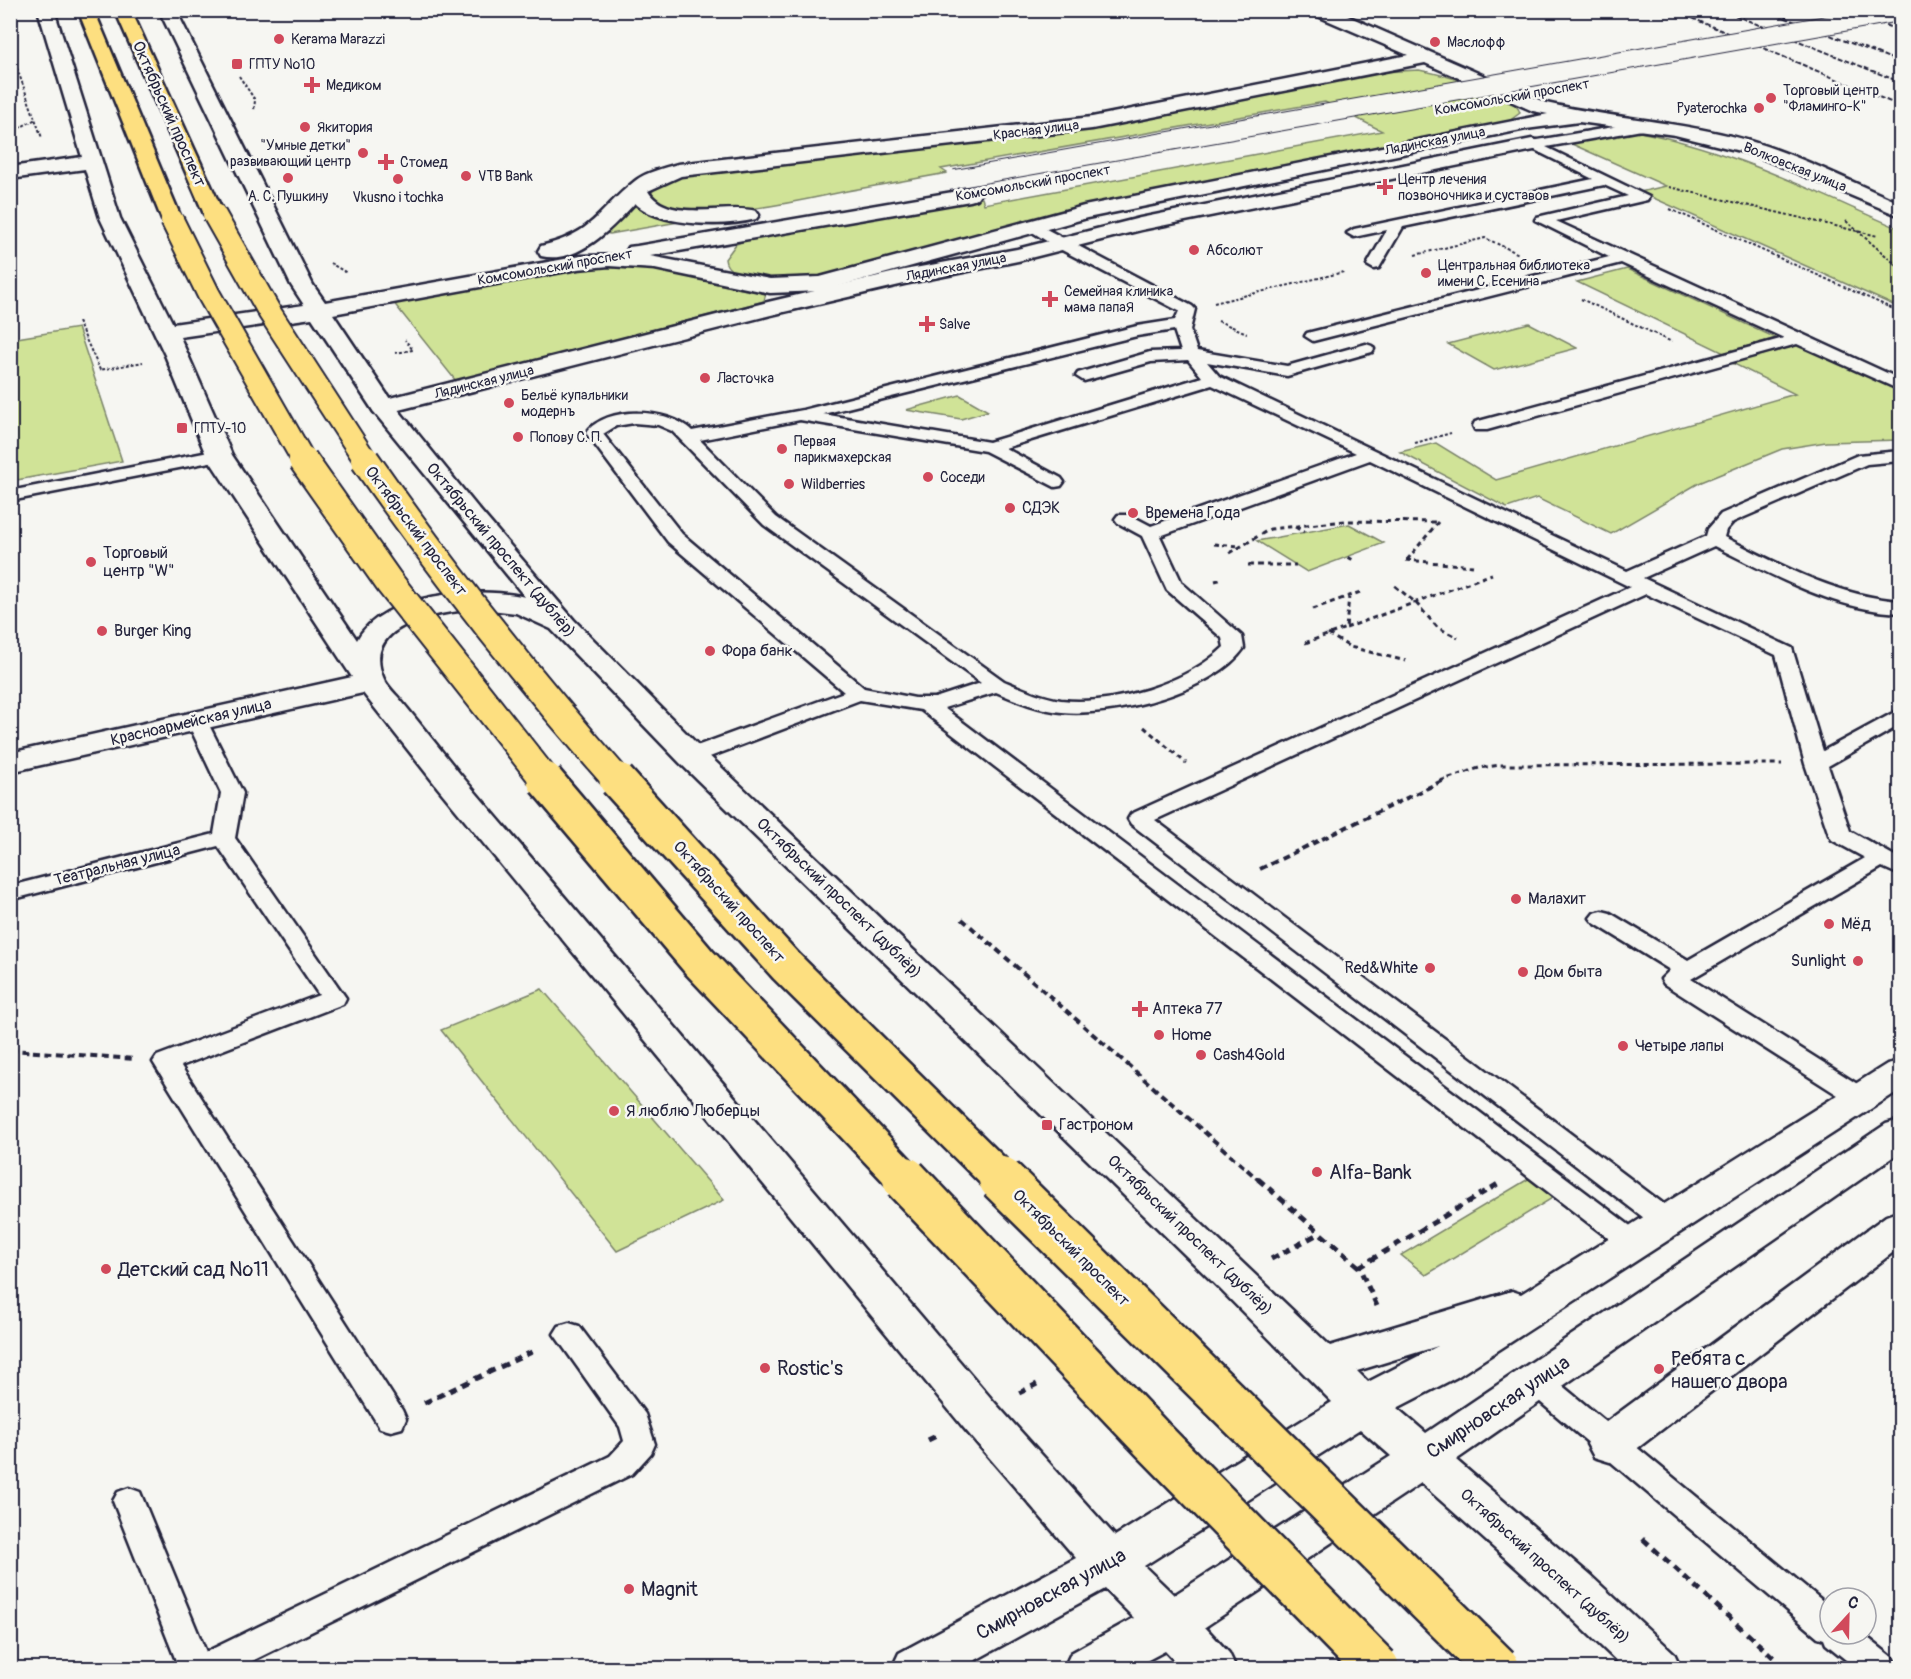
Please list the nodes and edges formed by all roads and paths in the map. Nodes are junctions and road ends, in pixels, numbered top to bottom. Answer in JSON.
{"nodes":[{"id":1,"x":46,"y":10,"type":"edge"},
{"id":2,"x":86,"y":10,"type":"edge"},
{"id":3,"x":123,"y":10,"type":"edge"},
{"id":4,"x":167,"y":10,"type":"edge"},
{"id":5,"x":1319,"y":10,"type":"edge"},
{"id":6,"x":1900,"y":12,"type":"edge"},
{"id":7,"x":1900,"y":27,"type":"edge"},
{"id":8,"x":10,"y":49,"type":"edge"},
{"id":9,"x":1427,"y":57,"type":"junction"},
{"id":10,"x":1579,"y":116,"type":"junction"},
{"id":11,"x":36,"y":118,"type":"junction"},
{"id":12,"x":1648,"y":125,"type":"junction"},
{"id":13,"x":10,"y":133,"type":"edge"},
{"id":14,"x":42,"y":139,"type":"dead end"},
{"id":15,"x":1533,"y":145,"type":"junction"},
{"id":16,"x":91,"y":162,"type":"junction"},
{"id":17,"x":10,"y":173,"type":"edge"},
{"id":18,"x":1607,"y":180,"type":"junction"},
{"id":19,"x":643,"y":184,"type":"junction"},
{"id":20,"x":1664,"y":186,"type":"dead end"},
{"id":21,"x":1638,"y":195,"type":"junction"},
{"id":22,"x":1900,"y":210,"type":"edge"},
{"id":23,"x":1841,"y":217,"type":"dead end"},
{"id":24,"x":750,"y":224,"type":"junction"},
{"id":25,"x":1398,"y":224,"type":"junction"},
{"id":26,"x":1031,"y":225,"type":"junction"},
{"id":27,"x":1857,"y":231,"type":"junction"},
{"id":28,"x":1354,"y":233,"type":"dead end"},
{"id":29,"x":1879,"y":236,"type":"dead end"},
{"id":30,"x":1061,"y":244,"type":"junction"},
{"id":31,"x":549,"y":251,"type":"junction"},
{"id":32,"x":1623,"y":258,"type":"junction"},
{"id":33,"x":579,"y":263,"type":"junction"},
{"id":34,"x":1374,"y":265,"type":"junction"},
{"id":35,"x":1900,"y":268,"type":"edge"},
{"id":36,"x":1560,"y":274,"type":"junction"},
{"id":37,"x":730,"y":279,"type":"junction"},
{"id":38,"x":302,"y":285,"type":"junction"},
{"id":39,"x":319,"y":310,"type":"junction"},
{"id":40,"x":1900,"y":312,"type":"edge"},
{"id":41,"x":1183,"y":316,"type":"junction"},
{"id":42,"x":78,"y":322,"type":"dead end"},
{"id":43,"x":165,"y":332,"type":"junction"},
{"id":44,"x":1249,"y":334,"type":"dead end"},
{"id":45,"x":1313,"y":336,"type":"dead end"},
{"id":46,"x":1800,"y":338,"type":"junction"},
{"id":47,"x":405,"y":340,"type":"dead end"},
{"id":48,"x":1366,"y":349,"type":"dead end"},
{"id":49,"x":395,"y":353,"type":"dead end"},
{"id":50,"x":1192,"y":355,"type":"junction"},
{"id":51,"x":148,"y":361,"type":"dead end"},
{"id":52,"x":1084,"y":376,"type":"dead end"},
{"id":53,"x":1213,"y":379,"type":"junction"},
{"id":54,"x":1900,"y":385,"type":"edge"},
{"id":55,"x":383,"y":407,"type":"junction"},
{"id":56,"x":800,"y":415,"type":"junction"},
{"id":57,"x":1481,"y":426,"type":"joint"},
{"id":58,"x":688,"y":437,"type":"junction"},
{"id":59,"x":990,"y":447,"type":"junction"},
{"id":60,"x":1371,"y":454,"type":"junction"},
{"id":61,"x":219,"y":455,"type":"junction"},
{"id":62,"x":1900,"y":456,"type":"edge"},
{"id":63,"x":1055,"y":482,"type":"dead end"},
{"id":64,"x":10,"y":496,"type":"edge"},
{"id":65,"x":1124,"y":519,"type":"dead end"},
{"id":66,"x":1293,"y":526,"type":"junction"},
{"id":67,"x":1304,"y":532,"type":"dead end"},
{"id":68,"x":1150,"y":533,"type":"junction"},
{"id":69,"x":1714,"y":539,"type":"junction"},
{"id":70,"x":1230,"y":553,"type":"dead end"},
{"id":71,"x":1348,"y":557,"type":"dead end"},
{"id":72,"x":1353,"y":560,"type":"dead end"},
{"id":73,"x":1248,"y":565,"type":"dead end"},
{"id":74,"x":1296,"y":565,"type":"dead end"},
{"id":75,"x":1473,"y":566,"type":"dead end"},
{"id":76,"x":1492,"y":574,"type":"dead end"},
{"id":77,"x":1636,"y":583,"type":"junction"},
{"id":78,"x":1395,"y":586,"type":"dead end"},
{"id":79,"x":1363,"y":591,"type":"dead end"},
{"id":80,"x":1349,"y":596,"type":"junction"},
{"id":81,"x":1416,"y":603,"type":"junction"},
{"id":82,"x":1900,"y":607,"type":"edge"},
{"id":83,"x":1313,"y":609,"type":"dead end"},
{"id":84,"x":564,"y":626,"type":"junction"},
{"id":85,"x":1346,"y":628,"type":"junction"},
{"id":86,"x":1328,"y":634,"type":"junction"},
{"id":87,"x":1305,"y":643,"type":"dead end"},
{"id":88,"x":1493,"y":657,"type":"junction"},
{"id":89,"x":1449,"y":677,"type":"junction"},
{"id":90,"x":370,"y":680,"type":"junction"},
{"id":91,"x":997,"y":685,"type":"junction"},
{"id":92,"x":858,"y":694,"type":"junction"},
{"id":93,"x":926,"y":704,"type":"junction"},
{"id":94,"x":1119,"y":704,"type":"junction"},
{"id":95,"x":1900,"y":717,"type":"edge"},
{"id":96,"x":197,"y":721,"type":"junction"},
{"id":97,"x":691,"y":756,"type":"junction"},
{"id":98,"x":10,"y":763,"type":"edge"},
{"id":99,"x":1816,"y":764,"type":"junction"},
{"id":100,"x":1211,"y":786,"type":"junction"},
{"id":101,"x":224,"y":838,"type":"junction"},
{"id":102,"x":1891,"y":863,"type":"edge"},
{"id":103,"x":1227,"y":886,"type":"junction"},
{"id":104,"x":10,"y":893,"type":"edge"},
{"id":105,"x":1602,"y":918,"type":"dead end"},
{"id":106,"x":963,"y":919,"type":"dead end"},
{"id":107,"x":1688,"y":970,"type":"junction"},
{"id":108,"x":10,"y":1050,"type":"edge"},
{"id":109,"x":166,"y":1062,"type":"junction"},
{"id":110,"x":1900,"y":1073,"type":"edge"},
{"id":111,"x":1861,"y":1098,"type":"junction"},
{"id":112,"x":1900,"y":1133,"type":"edge"},
{"id":113,"x":1531,"y":1164,"type":"junction"},
{"id":114,"x":1667,"y":1221,"type":"junction"},
{"id":115,"x":1900,"y":1226,"type":"edge"},
{"id":116,"x":1635,"y":1244,"type":"junction"},
{"id":117,"x":1359,"y":1267,"type":"junction"},
{"id":118,"x":1554,"y":1294,"type":"junction"},
{"id":119,"x":1382,"y":1315,"type":"dead end"},
{"id":120,"x":569,"y":1334,"type":"joint"},
{"id":121,"x":1322,"y":1365,"type":"junction"},
{"id":122,"x":1537,"y":1382,"type":"junction"},
{"id":123,"x":1363,"y":1405,"type":"junction"},
{"id":124,"x":391,"y":1419,"type":"joint"},
{"id":125,"x":1610,"y":1444,"type":"junction"},
{"id":126,"x":1423,"y":1457,"type":"junction"},
{"id":127,"x":129,"y":1501,"type":"dead end"},
{"id":128,"x":1643,"y":1539,"type":"dead end"},
{"id":129,"x":1110,"y":1563,"type":"junction"},
{"id":130,"x":1818,"y":1617,"type":"edge"},
{"id":131,"x":1171,"y":1623,"type":"junction"},
{"id":132,"x":1853,"y":1646,"type":"edge"},
{"id":133,"x":196,"y":1668,"type":"edge"},
{"id":134,"x":206,"y":1668,"type":"edge"},
{"id":135,"x":916,"y":1668,"type":"edge"},
{"id":136,"x":1088,"y":1668,"type":"edge"},
{"id":137,"x":1212,"y":1668,"type":"edge"},
{"id":138,"x":1377,"y":1668,"type":"edge"},
{"id":139,"x":1497,"y":1668,"type":"edge"},
{"id":140,"x":1657,"y":1668,"type":"edge"},
{"id":141,"x":1785,"y":1668,"type":"edge"},
{"id":142,"x":1880,"y":1668,"type":"edge"}],
"edges":[{"from":1,"to":16,"type":"main road"},
{"from":2,"to":138,"type":"main road","bridge":true},
{"from":3,"to":139,"type":"main road","name":"Октябрьский проспект","bridge":true},
{"from":4,"to":38,"type":"main road","name":"Октябрьский проспект (дублёр)"},
{"from":5,"to":9,"type":"main road"},
{"from":6,"to":24,"type":"main road","name":"Комсомольский проспект","bridge":true},
{"from":7,"to":24,"type":"main road","name":"Комсомольский проспект"},
{"from":8,"to":11,"type":"path"},
{"from":9,"to":10,"type":"main road"},
{"from":9,"to":19,"type":"main road","name":"Красная улица"},
{"from":10,"to":12,"type":"main road","name":"Волковская улица"},
{"from":10,"to":26,"type":"main road","name":"Лядинская улица"},
{"from":11,"to":13,"type":"path"},
{"from":11,"to":14,"type":"path"},
{"from":12,"to":15,"type":"lane"},
{"from":12,"to":22,"type":"main road","name":"Волковская улица"},
{"from":15,"to":18,"type":"lane"},
{"from":15,"to":30,"type":"main road","name":"Лядинская улица"},
{"from":16,"to":17,"type":"main road"},
{"from":16,"to":43,"type":"main road"},
{"from":18,"to":21,"type":"lane"},
{"from":18,"to":25,"type":"lane"},
{"from":19,"to":24,"type":"main road"},
{"from":19,"to":31,"type":"main road"},
{"from":20,"to":27,"type":"path"},
{"from":21,"to":32,"type":"lane"},
{"from":21,"to":40,"type":"path"},
{"from":23,"to":27,"type":"path"},
{"from":24,"to":31,"type":"main road","name":"Комсомольский проспект"},
{"from":24,"to":33,"type":"main road","name":"Комсомольский проспект"},
{"from":24,"to":37,"type":"main road"},
{"from":25,"to":28,"type":"lane"},
{"from":25,"to":34,"type":"lane"},
{"from":26,"to":30,"type":"lane"},
{"from":26,"to":37,"type":"main road","name":"Лядинская улица"},
{"from":27,"to":29,"type":"path"},
{"from":27,"to":35,"type":"path"},
{"from":30,"to":41,"type":"lane"},
{"from":30,"to":55,"type":"main road","name":"Лядинская улица"},
{"from":31,"to":38,"type":"main road","name":"Комсомольский проспект"},
{"from":32,"to":36,"type":"lane"},
{"from":32,"to":46,"type":"lane"},
{"from":33,"to":37,"type":"main road","name":"Лядинская улица"},
{"from":33,"to":39,"type":"main road","name":"Комсомольский проспект"},
{"from":34,"to":36,"type":"path"},
{"from":34,"to":41,"type":"path"},
{"from":36,"to":45,"type":"lane"},
{"from":38,"to":39,"type":"main road","name":"Октябрьский проспект (дублёр)"},
{"from":39,"to":43,"type":"main road","name":"Комсомольский проспект"},
{"from":39,"to":55,"type":"main road","name":"Октябрьский проспект (дублёр)"},
{"from":41,"to":44,"type":"path"},
{"from":41,"to":50,"type":"lane"},
{"from":41,"to":56,"type":"lane"},
{"from":42,"to":51,"type":"path"},
{"from":43,"to":61,"type":"main road"},
{"from":46,"to":54,"type":"lane"},
{"from":46,"to":57,"type":"lane"},
{"from":47,"to":49,"type":"path"},
{"from":48,"to":50,"type":"lane"},
{"from":50,"to":52,"type":"lane"},
{"from":50,"to":53,"type":"lane"},
{"from":53,"to":59,"type":"lane"},
{"from":53,"to":60,"type":"lane"},
{"from":55,"to":84,"type":"main road","name":"Октябрьский проспект (дублёр)"},
{"from":56,"to":58,"type":"lane"},
{"from":56,"to":59,"type":"lane"},
{"from":57,"to":60,"type":"path"},
{"from":58,"to":91,"type":"lane"},
{"from":58,"to":92,"type":"lane"},
{"from":59,"to":63,"type":"lane"},
{"from":60,"to":68,"type":"lane"},
{"from":60,"to":77,"type":"lane"},
{"from":61,"to":64,"type":"lane"},
{"from":61,"to":90,"type":"main road"},
{"from":62,"to":69,"type":"lane"},
{"from":65,"to":68,"type":"lane"},
{"from":66,"to":67,"type":"path"},
{"from":66,"to":70,"type":"path"},
{"from":66,"to":75,"type":"path"},
{"from":68,"to":94,"type":"lane"},
{"from":69,"to":77,"type":"lane"},
{"from":69,"to":82,"type":"lane"},
{"from":71,"to":72,"type":"path"},
{"from":73,"to":74,"type":"path"},
{"from":76,"to":81,"type":"path"},
{"from":77,"to":88,"type":"lane"},
{"from":77,"to":99,"type":"lane"},
{"from":78,"to":81,"type":"path"},
{"from":79,"to":80,"type":"path"},
{"from":80,"to":83,"type":"path"},
{"from":80,"to":85,"type":"path"},
{"from":81,"to":85,"type":"path"},
{"from":81,"to":88,"type":"path"},
{"from":84,"to":90,"type":"main road"},
{"from":84,"to":97,"type":"main road","name":"Октябрьский проспект (дублёр)"},
{"from":85,"to":86,"type":"path"},
{"from":86,"to":87,"type":"path"},
{"from":86,"to":89,"type":"path"},
{"from":88,"to":89,"type":"lane"},
{"from":89,"to":100,"type":"lane"},
{"from":90,"to":96,"type":"main road","name":"Красноармейская улица"},
{"from":90,"to":129,"type":"main road"},
{"from":91,"to":93,"type":"lane"},
{"from":91,"to":94,"type":"lane"},
{"from":92,"to":93,"type":"lane"},
{"from":92,"to":97,"type":"lane"},
{"from":93,"to":113,"type":"lane"},
{"from":94,"to":100,"type":"path"},
{"from":95,"to":99,"type":"lane"},
{"from":96,"to":98,"type":"main road","name":"Красноармейская улица"},
{"from":96,"to":101,"type":"lane"},
{"from":97,"to":121,"type":"main road","name":"Октябрьский проспект (дублёр)"},
{"from":99,"to":102,"type":"lane"},
{"from":99,"to":103,"type":"path"},
{"from":100,"to":103,"type":"lane"},
{"from":101,"to":104,"type":"lane","name":"Театральная улица"},
{"from":101,"to":109,"type":"lane"},
{"from":102,"to":107,"type":"lane"},
{"from":103,"to":114,"type":"lane"},
{"from":105,"to":107,"type":"lane"},
{"from":106,"to":117,"type":"path"},
{"from":107,"to":111,"type":"lane"},
{"from":108,"to":109,"type":"path"},
{"from":109,"to":124,"type":"lane"},
{"from":110,"to":111,"type":"main road","name":"Смирновская улица"},
{"from":111,"to":114,"type":"main road","name":"Смирновская улица"},
{"from":112,"to":122,"type":"main road","name":"Смирновская улица"},
{"from":113,"to":116,"type":"lane"},
{"from":113,"to":117,"type":"path"},
{"from":114,"to":116,"type":"main road","name":"Смирновская улица"},
{"from":115,"to":125,"type":"main road"},
{"from":116,"to":118,"type":"main road","name":"Смирновская улица"},
{"from":117,"to":119,"type":"path"},
{"from":118,"to":121,"type":"main road","name":"Смирновская улица"},
{"from":118,"to":123,"type":"main road","name":"Смирновская улица"},
{"from":120,"to":124,"type":"path"},
{"from":120,"to":134,"type":"lane"},
{"from":121,"to":123,"type":"main road","name":"Октябрьский проспект (дублёр)"},
{"from":122,"to":125,"type":"lane"},
{"from":122,"to":126,"type":"main road","name":"Смирновская улица"},
{"from":123,"to":126,"type":"main road","name":"Октябрьский проспект (дублёр)"},
{"from":123,"to":129,"type":"main road","name":"Смирновская улица"},
{"from":125,"to":130,"type":"lane"},
{"from":126,"to":131,"type":"main road","name":"Смирновская улица"},
{"from":126,"to":140,"type":"main road","name":"Октябрьский проспект (дублёр)"},
{"from":127,"to":133,"type":"lane"},
{"from":128,"to":141,"type":"path"},
{"from":129,"to":131,"type":"main road"},
{"from":129,"to":135,"type":"main road","name":"Смирновская улица"},
{"from":131,"to":136,"type":"main road","name":"Смирновская улица"},
{"from":131,"to":137,"type":"main road"},
{"from":132,"to":142,"type":"lane"}]}
